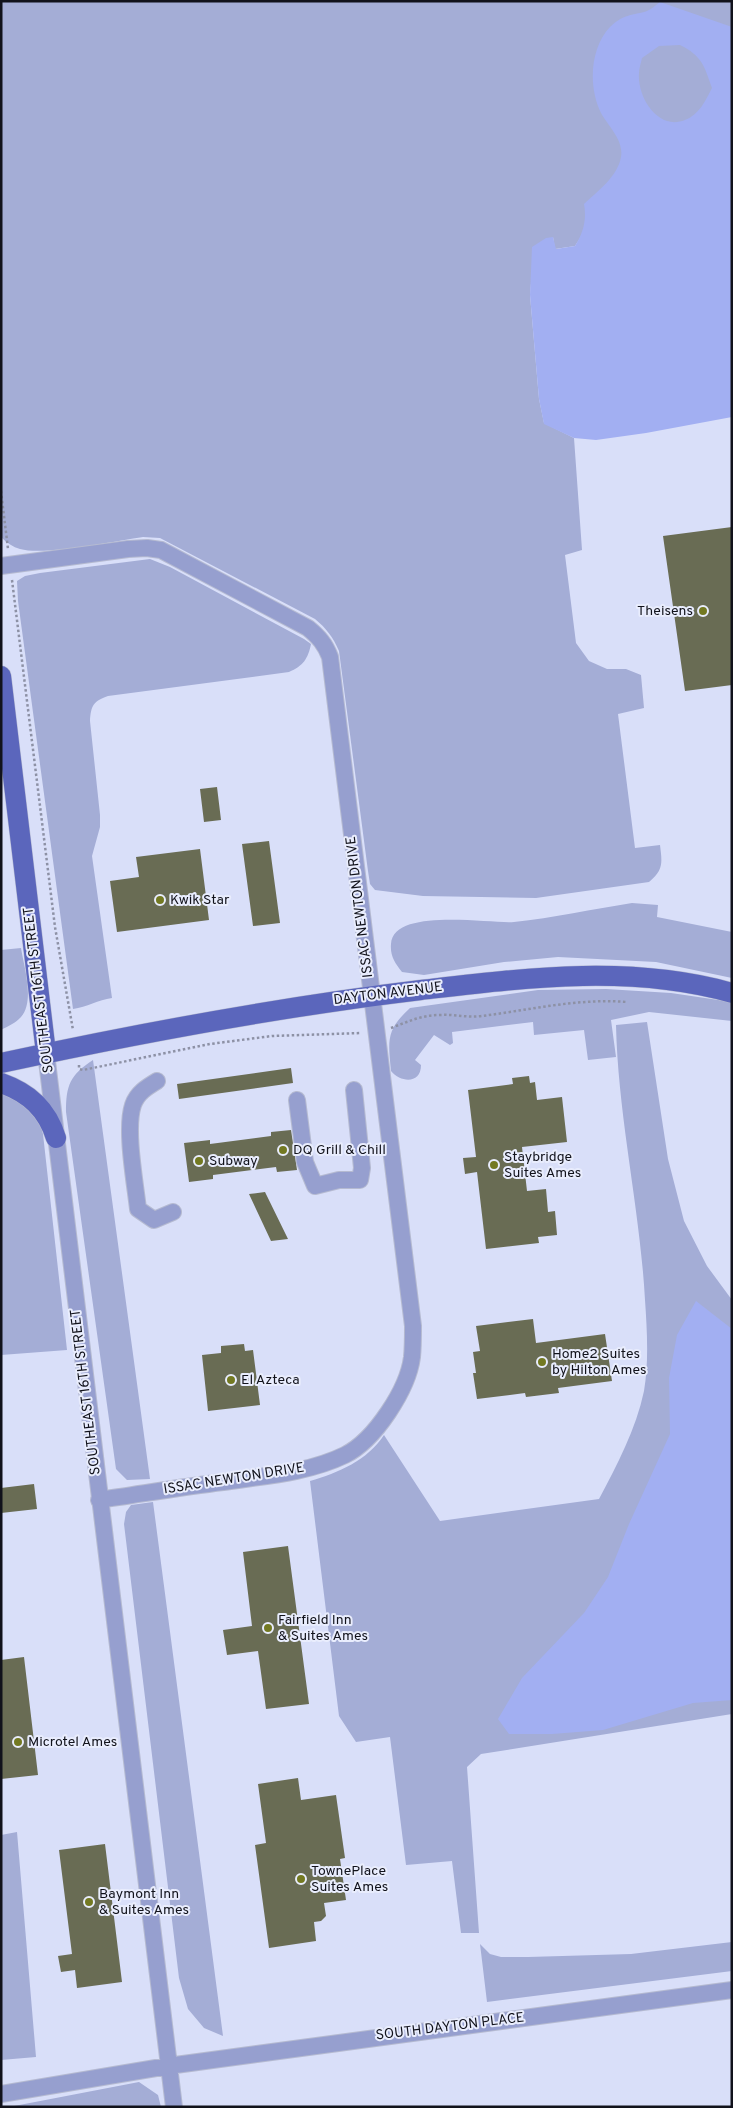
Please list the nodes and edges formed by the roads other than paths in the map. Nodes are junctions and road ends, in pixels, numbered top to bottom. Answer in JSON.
{"nodes":[{"id":1,"x":1,"y":566,"type":"edge"},
{"id":2,"x":1,"y":676,"type":"edge"},
{"id":3,"x":6,"y":759,"type":"edge"},
{"id":4,"x":732,"y":993,"type":"edge"},
{"id":5,"x":371,"y":996,"type":"junction"},
{"id":6,"x":46,"y":1054,"type":"junction"},
{"id":7,"x":1,"y":1063,"type":"edge"},
{"id":8,"x":157,"y":1081,"type":"dead end"},
{"id":9,"x":1,"y":1082,"type":"edge"},
{"id":10,"x":354,"y":1090,"type":"dead end"},
{"id":11,"x":297,"y":1100,"type":"dead end"},
{"id":12,"x":56,"y":1138,"type":"junction"},
{"id":13,"x":173,"y":1212,"type":"dead end"},
{"id":14,"x":99,"y":1500,"type":"junction"},
{"id":15,"x":732,"y":1990,"type":"edge"},
{"id":16,"x":168,"y":2066,"type":"junction"},
{"id":17,"x":1,"y":2094,"type":"edge"},
{"id":18,"x":174,"y":2107,"type":"edge"}],
"edges":[{"from":1,"to":5,"type":"street","name":"ISSAC NEWTON DRIVE"},
{"from":2,"to":3,"type":"main road","name":"SOUTHEAST 16TH STREET"},
{"from":3,"to":6,"type":"main road","name":"SOUTHEAST 16TH STREET"},
{"from":4,"to":5,"type":"main road","name":"DAYTON AVENUE"},
{"from":5,"to":6,"type":"main road","name":"DAYTON AVENUE"},
{"from":5,"to":14,"type":"street","name":"ISSAC NEWTON DRIVE"},
{"from":6,"to":7,"type":"main road","name":"DAYTON AVENUE"},
{"from":6,"to":12,"type":"street","name":"SOUTHEAST 16TH STREET"},
{"from":8,"to":13,"type":"street"},
{"from":9,"to":12,"type":"main road"},
{"from":10,"to":11,"type":"street"},
{"from":12,"to":14,"type":"street","name":"SOUTHEAST 16TH STREET"},
{"from":14,"to":16,"type":"street","name":"SOUTHEAST 16TH STREET"},
{"from":15,"to":16,"type":"street","name":"SOUTH DAYTON PLACE"},
{"from":16,"to":17,"type":"street","name":"SOUTH DAYTON PLACE"},
{"from":16,"to":18,"type":"street","name":"SOUTHEAST 16TH STREET"}]}
